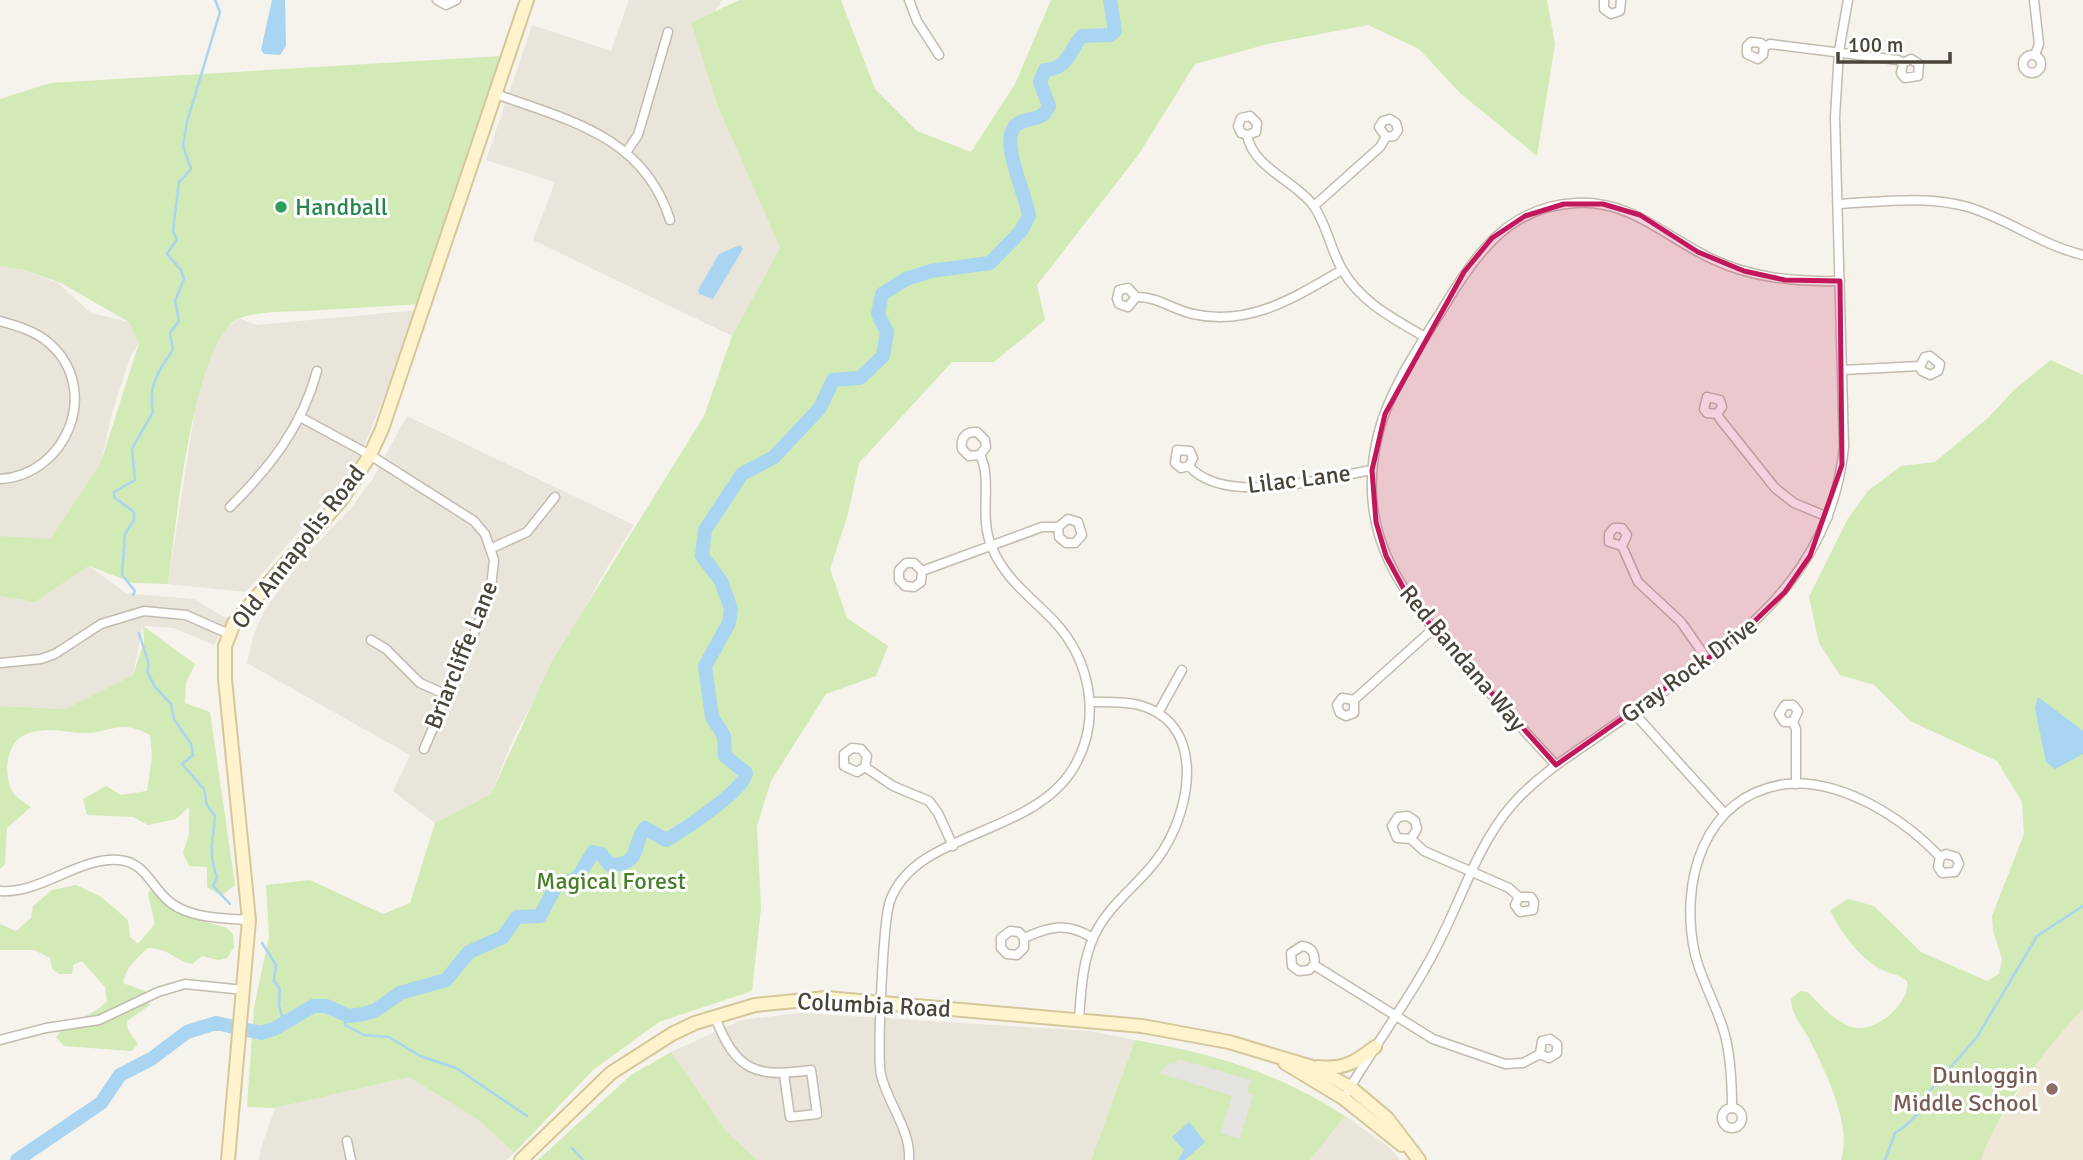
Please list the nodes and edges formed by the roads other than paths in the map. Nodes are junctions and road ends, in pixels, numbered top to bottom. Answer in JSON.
{"nodes":[{"id":1,"x":437,"y":0,"type":"edge"},
{"id":2,"x":456,"y":0,"type":"edge"},
{"id":3,"x":527,"y":0,"type":"edge"},
{"id":4,"x":909,"y":0,"type":"edge"},
{"id":5,"x":1604,"y":0,"type":"edge"},
{"id":6,"x":1621,"y":0,"type":"edge"},
{"id":7,"x":1848,"y":0,"type":"edge"},
{"id":8,"x":2034,"y":0,"type":"edge"},
{"id":9,"x":668,"y":32,"type":"dead end"},
{"id":10,"x":1764,"y":47,"type":"dead end"},
{"id":11,"x":1839,"y":51,"type":"junction"},
{"id":12,"x":939,"y":55,"type":"dead end"},
{"id":13,"x":2035,"y":55,"type":"dead end"},
{"id":14,"x":1903,"y":63,"type":"dead end"},
{"id":15,"x":493,"y":93,"type":"junction"},
{"id":16,"x":1247,"y":135,"type":"dead end"},
{"id":17,"x":1386,"y":137,"type":"dead end"},
{"id":18,"x":627,"y":151,"type":"junction"},
{"id":19,"x":1838,"y":204,"type":"junction"},
{"id":20,"x":1314,"y":206,"type":"junction"},
{"id":21,"x":670,"y":220,"type":"dead end"},
{"id":22,"x":2083,"y":255,"type":"edge"},
{"id":23,"x":1342,"y":270,"type":"junction"},
{"id":24,"x":1840,"y":281,"type":"junction"},
{"id":25,"x":1136,"y":297,"type":"dead end"},
{"id":26,"x":0,"y":321,"type":"edge"},
{"id":27,"x":1425,"y":337,"type":"junction"},
{"id":28,"x":1920,"y":366,"type":"dead end"},
{"id":29,"x":1843,"y":370,"type":"junction"},
{"id":30,"x":317,"y":371,"type":"dead end"},
{"id":31,"x":1717,"y":414,"type":"dead end"},
{"id":32,"x":300,"y":417,"type":"junction"},
{"id":33,"x":370,"y":455,"type":"junction"},
{"id":34,"x":980,"y":455,"type":"dead end"},
{"id":35,"x":1189,"y":466,"type":"dead end"},
{"id":36,"x":1372,"y":470,"type":"junction"},
{"id":37,"x":0,"y":479,"type":"edge"},
{"id":38,"x":555,"y":497,"type":"dead end"},
{"id":39,"x":230,"y":507,"type":"dead end"},
{"id":40,"x":1828,"y":517,"type":"junction"},
{"id":41,"x":1058,"y":527,"type":"dead end"},
{"id":42,"x":992,"y":546,"type":"junction"},
{"id":43,"x":1622,"y":546,"type":"dead end"},
{"id":44,"x":492,"y":548,"type":"junction"},
{"id":45,"x":922,"y":571,"type":"dead end"},
{"id":46,"x":1433,"y":629,"type":"junction"},
{"id":47,"x":229,"y":634,"type":"junction"},
{"id":48,"x":371,"y":640,"type":"dead end"},
{"id":49,"x":1707,"y":659,"type":"junction"},
{"id":50,"x":0,"y":663,"type":"edge"},
{"id":51,"x":1182,"y":670,"type":"dead end"},
{"id":52,"x":447,"y":695,"type":"junction"},
{"id":53,"x":1354,"y":700,"type":"dead end"},
{"id":54,"x":1091,"y":702,"type":"junction"},
{"id":55,"x":1633,"y":712,"type":"junction"},
{"id":56,"x":1158,"y":713,"type":"junction"},
{"id":57,"x":1793,"y":722,"type":"dead end"},
{"id":58,"x":424,"y":749,"type":"dead end"},
{"id":59,"x":1556,"y":765,"type":"junction"},
{"id":60,"x":865,"y":767,"type":"dead end"},
{"id":61,"x":1796,"y":784,"type":"junction"},
{"id":62,"x":1724,"y":813,"type":"junction"},
{"id":63,"x":1411,"y":839,"type":"dead end"},
{"id":64,"x":953,"y":846,"type":"junction"},
{"id":65,"x":1940,"y":857,"type":"dead end"},
{"id":66,"x":1470,"y":872,"type":"junction"},
{"id":67,"x":0,"y":891,"type":"edge"},
{"id":68,"x":1519,"y":897,"type":"dead end"},
{"id":69,"x":249,"y":920,"type":"junction"},
{"id":70,"x":1024,"y":938,"type":"dead end"},
{"id":71,"x":1093,"y":938,"type":"junction"},
{"id":72,"x":1314,"y":965,"type":"dead end"},
{"id":73,"x":244,"y":990,"type":"junction"},
{"id":74,"x":883,"y":1002,"type":"junction"},
{"id":75,"x":715,"y":1017,"type":"junction"},
{"id":76,"x":1394,"y":1018,"type":"junction"},
{"id":77,"x":1079,"y":1020,"type":"junction"},
{"id":78,"x":0,"y":1040,"type":"edge"},
{"id":79,"x":1374,"y":1047,"type":"junction"},
{"id":80,"x":1540,"y":1054,"type":"dead end"},
{"id":81,"x":1275,"y":1057,"type":"junction"},
{"id":82,"x":1312,"y":1067,"type":"junction"},
{"id":83,"x":784,"y":1074,"type":"junction"},
{"id":84,"x":1347,"y":1093,"type":"junction"},
{"id":85,"x":1732,"y":1108,"type":"dead end"},
{"id":86,"x":347,"y":1141,"type":"dead end"},
{"id":87,"x":228,"y":1160,"type":"edge"},
{"id":88,"x":351,"y":1160,"type":"edge"},
{"id":89,"x":521,"y":1160,"type":"edge"},
{"id":90,"x":909,"y":1160,"type":"edge"},
{"id":91,"x":1418,"y":1160,"type":"edge"}],
"edges":[{"from":1,"to":2,"type":"street"},
{"from":3,"to":15,"type":"street","name":"Old Annapolis Road"},
{"from":4,"to":12,"type":"street"},
{"from":5,"to":6,"type":"street"},
{"from":7,"to":11,"type":"street","name":"Gray Rock Drive"},
{"from":8,"to":13,"type":"street"},
{"from":9,"to":18,"type":"street"},
{"from":10,"to":11,"type":"street"},
{"from":11,"to":14,"type":"street"},
{"from":11,"to":19,"type":"street","name":"Gray Rock Drive"},
{"from":15,"to":18,"type":"street"},
{"from":15,"to":33,"type":"street","name":"Old Annapolis Road"},
{"from":16,"to":20,"type":"street"},
{"from":17,"to":20,"type":"street"},
{"from":18,"to":21,"type":"street"},
{"from":19,"to":22,"type":"street"},
{"from":19,"to":24,"type":"street","name":"Gray Rock Drive"},
{"from":20,"to":23,"type":"street"},
{"from":23,"to":25,"type":"street"},
{"from":23,"to":27,"type":"street"},
{"from":24,"to":27,"type":"street","name":"Red Bandana Way"},
{"from":24,"to":29,"type":"street","name":"Gray Rock Drive"},
{"from":26,"to":37,"type":"street"},
{"from":27,"to":36,"type":"street","name":"Red Bandana Way"},
{"from":28,"to":29,"type":"street"},
{"from":29,"to":40,"type":"street","name":"Gray Rock Drive"},
{"from":30,"to":32,"type":"street"},
{"from":31,"to":40,"type":"street"},
{"from":32,"to":33,"type":"street","name":"Briarcliffe Lane"},
{"from":32,"to":39,"type":"street"},
{"from":33,"to":44,"type":"street","name":"Briarcliffe Lane"},
{"from":33,"to":47,"type":"street","name":"Old Annapolis Road"},
{"from":34,"to":42,"type":"street"},
{"from":35,"to":36,"type":"street","name":"Lilac Lane"},
{"from":36,"to":46,"type":"street","name":"Red Bandana Way"},
{"from":38,"to":44,"type":"street"},
{"from":40,"to":49,"type":"street","name":"Gray Rock Drive"},
{"from":41,"to":42,"type":"street"},
{"from":42,"to":45,"type":"street"},
{"from":42,"to":54,"type":"street"},
{"from":43,"to":49,"type":"street"},
{"from":44,"to":52,"type":"street","name":"Briarcliffe Lane"},
{"from":46,"to":53,"type":"street"},
{"from":46,"to":59,"type":"street","name":"Red Bandana Way"},
{"from":47,"to":50,"type":"street"},
{"from":47,"to":69,"type":"street","name":"Old Annapolis Road"},
{"from":48,"to":52,"type":"street"},
{"from":49,"to":55,"type":"street","name":"Gray Rock Drive"},
{"from":51,"to":56,"type":"street"},
{"from":52,"to":58,"type":"street","name":"Briarcliffe Lane"},
{"from":54,"to":56,"type":"street"},
{"from":54,"to":64,"type":"street"},
{"from":55,"to":59,"type":"street","name":"Gray Rock Drive"},
{"from":55,"to":62,"type":"street"},
{"from":56,"to":71,"type":"street"},
{"from":57,"to":61,"type":"street"},
{"from":59,"to":66,"type":"street","name":"Gray Rock Drive"},
{"from":60,"to":64,"type":"street"},
{"from":61,"to":62,"type":"street"},
{"from":61,"to":65,"type":"street"},
{"from":62,"to":85,"type":"street"},
{"from":63,"to":66,"type":"street"},
{"from":64,"to":74,"type":"street"},
{"from":66,"to":68,"type":"street"},
{"from":66,"to":76,"type":"street","name":"Gray Rock Drive"},
{"from":67,"to":69,"type":"street"},
{"from":69,"to":73,"type":"street","name":"Old Annapolis Road"},
{"from":70,"to":71,"type":"street"},
{"from":71,"to":77,"type":"street"},
{"from":72,"to":76,"type":"street"},
{"from":73,"to":78,"type":"street"},
{"from":73,"to":87,"type":"street","name":"Old Annapolis Road"},
{"from":74,"to":75,"type":"street","name":"Columbia Road"},
{"from":74,"to":77,"type":"street","name":"Columbia Road"},
{"from":74,"to":90,"type":"street"},
{"from":75,"to":83,"type":"street"},
{"from":75,"to":89,"type":"street","name":"Columbia Road"},
{"from":76,"to":79,"type":"street","name":"Gray Rock Drive"},
{"from":76,"to":80,"type":"street"},
{"from":77,"to":81,"type":"street","name":"Columbia Road"},
{"from":79,"to":82,"type":"street"},
{"from":79,"to":84,"type":"street","name":"Gray Rock Drive"},
{"from":81,"to":82,"type":"street","name":"Columbia Road"},
{"from":81,"to":84,"type":"street","name":"Columbia Road"},
{"from":82,"to":84,"type":"street","name":"Columbia Road"},
{"from":83,"to":83,"type":"street"},
{"from":84,"to":91,"type":"street","name":"Columbia Road"},
{"from":86,"to":88,"type":"street"}]}
